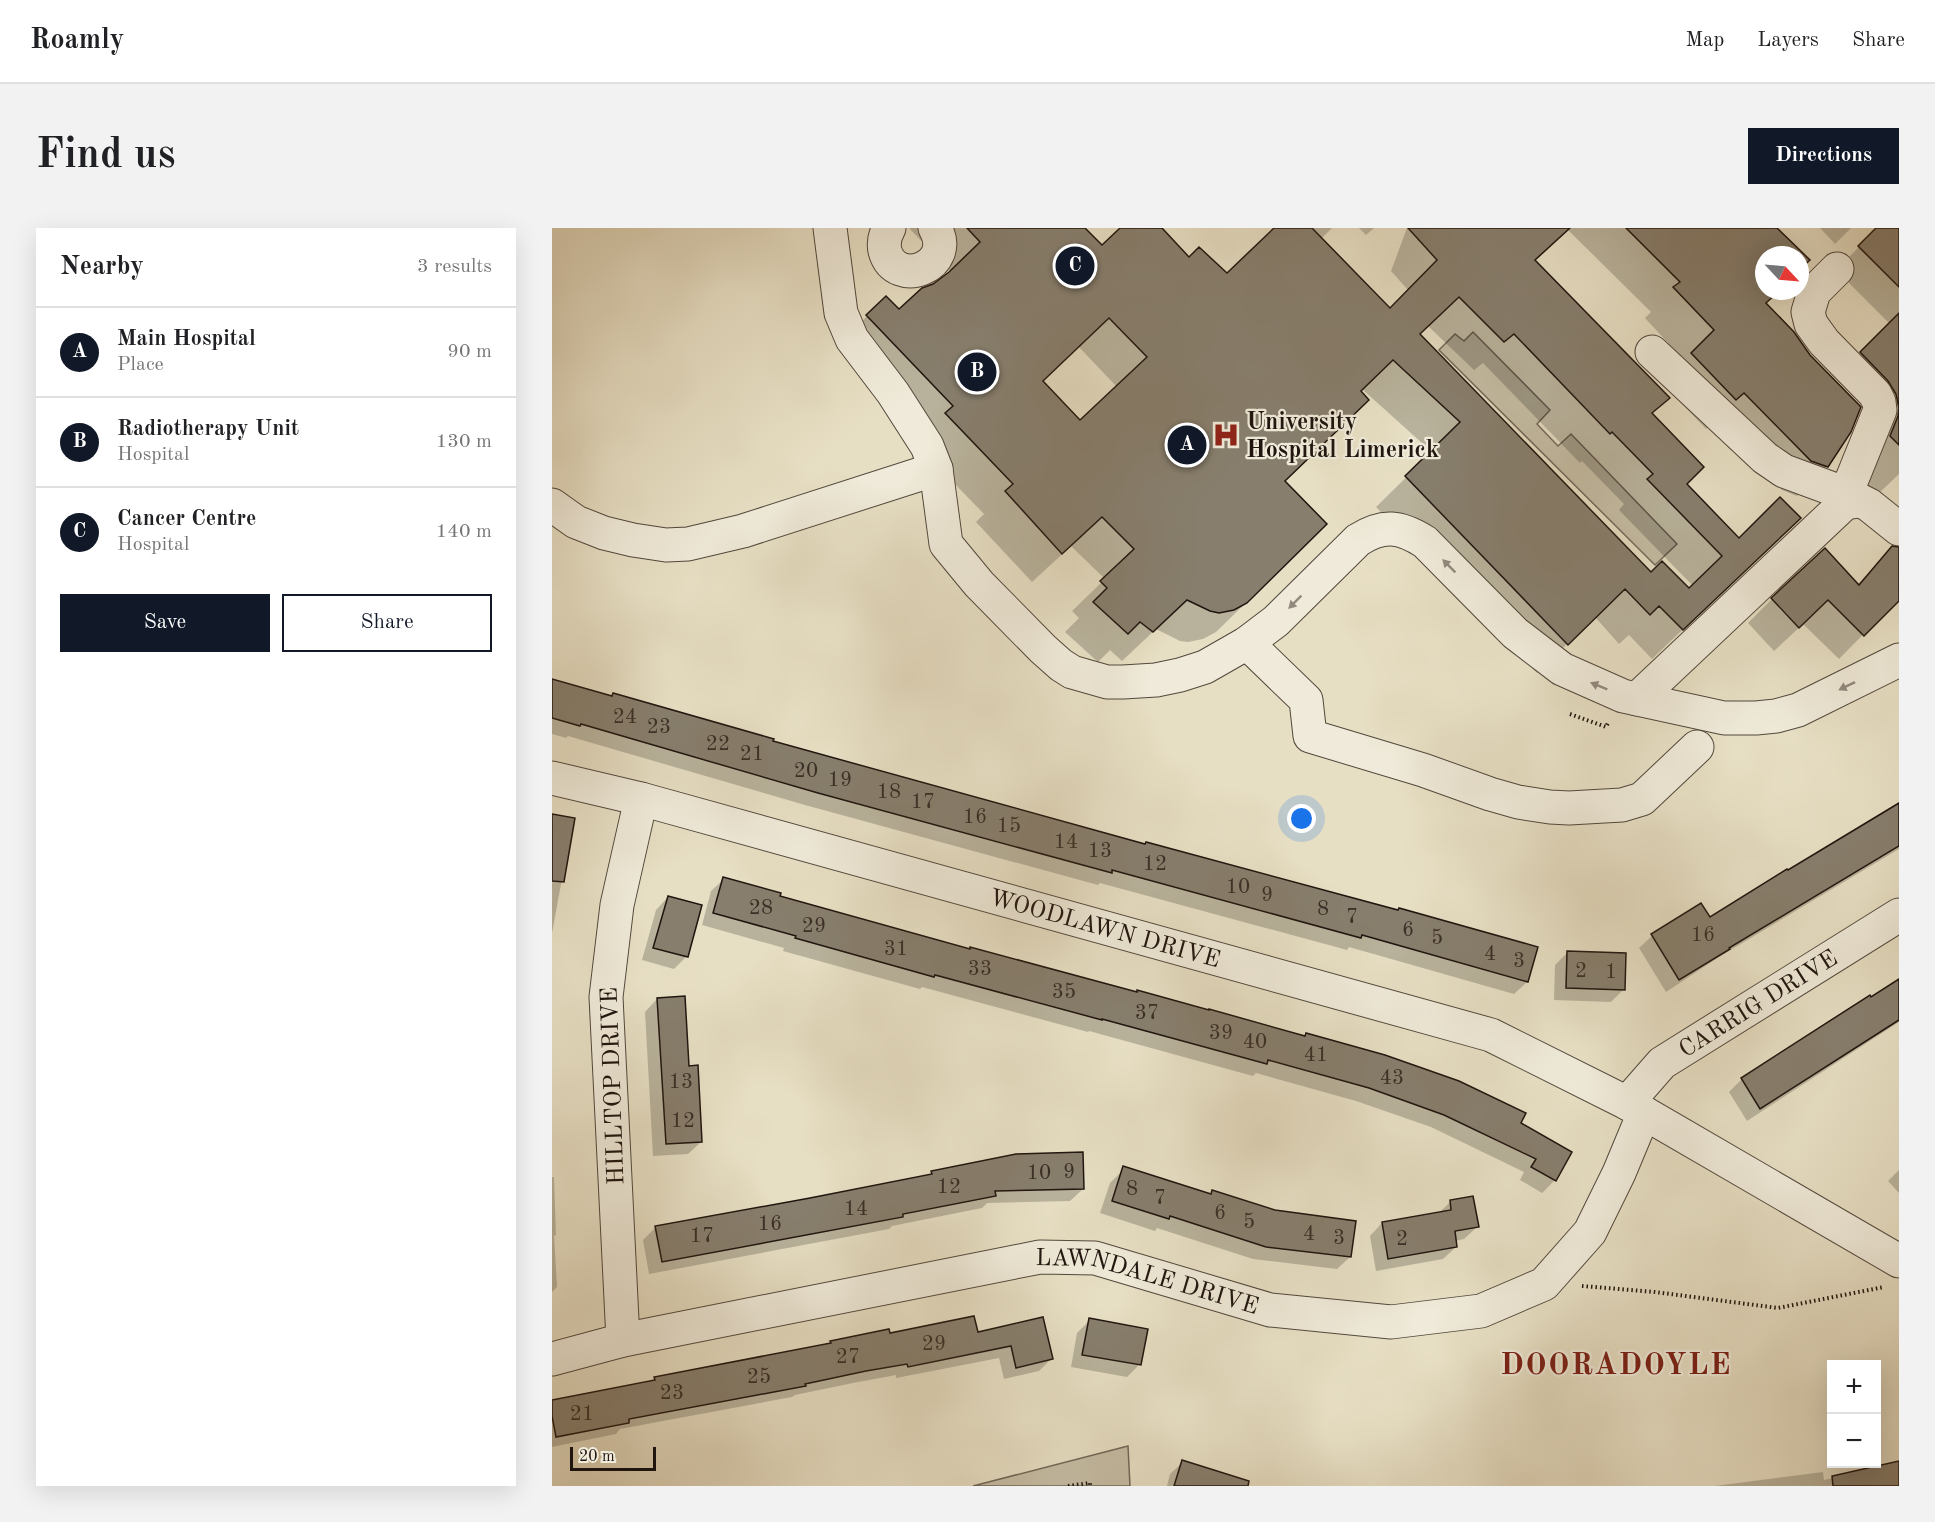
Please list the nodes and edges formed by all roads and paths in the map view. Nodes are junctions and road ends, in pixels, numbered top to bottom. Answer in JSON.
{"nodes":[{"id":1,"x":830,"y":228,"type":"edge"},
{"id":2,"x":889,"y":228,"type":"edge"},
{"id":3,"x":935,"y":228,"type":"edge"},
{"id":4,"x":1837,"y":269,"type":"dead end"},
{"id":5,"x":1652,"y":352,"type":"dead end"},
{"id":6,"x":936,"y":469,"type":"junction"},
{"id":7,"x":1853,"y":497,"type":"junction"},
{"id":8,"x":552,"y":505,"type":"edge"},
{"id":9,"x":1899,"y":529,"type":"edge"},
{"id":10,"x":1247,"y":643,"type":"junction"},
{"id":11,"x":1899,"y":660,"type":"edge"},
{"id":12,"x":1637,"y":699,"type":"junction"},
{"id":13,"x":1696,"y":747,"type":"dead end"},
{"id":14,"x":552,"y":778,"type":"edge"},
{"id":15,"x":641,"y":799,"type":"junction"},
{"id":16,"x":1899,"y":915,"type":"edge"},
{"id":17,"x":1635,"y":1108,"type":"junction"},
{"id":18,"x":1894,"y":1273,"type":"edge"},
{"id":19,"x":1544,"y":1284,"type":"junction"},
{"id":20,"x":623,"y":1340,"type":"junction"},
{"id":21,"x":552,"y":1359,"type":"edge"},
{"id":22,"x":1068,"y":1486,"type":"edge"},
{"id":23,"x":1090,"y":1486,"type":"edge"}],
"edges":[{"from":1,"to":6,"type":"street"},
{"from":2,"to":3,"type":"street"},
{"from":4,"to":7,"type":"street"},
{"from":5,"to":7,"type":"street"},
{"from":6,"to":8,"type":"street"},
{"from":6,"to":10,"type":"street"},
{"from":7,"to":9,"type":"street"},
{"from":7,"to":12,"type":"street"},
{"from":12,"to":10,"type":"street","one_way":true},
{"from":10,"to":13,"type":"street"},
{"from":11,"to":12,"type":"street","one_way":true},
{"from":14,"to":15,"type":"street","name":"WOODLAWN DRIVE"},
{"from":15,"to":17,"type":"street","name":"WOODLAWN DRIVE"},
{"from":15,"to":20,"type":"street","name":"HILLTOP DRIVE"},
{"from":16,"to":17,"type":"street","name":"CARRIG DRIVE"},
{"from":17,"to":18,"type":"street","name":"WOODLAWN DRIVE"},
{"from":17,"to":19,"type":"street","name":"LAWNDALE DRIVE"},
{"from":18,"to":19,"type":"path"},
{"from":19,"to":20,"type":"street","name":"LAWNDALE DRIVE"},
{"from":20,"to":21,"type":"street","name":"LAWNDALE DRIVE"},
{"from":22,"to":23,"type":"path"}]}
